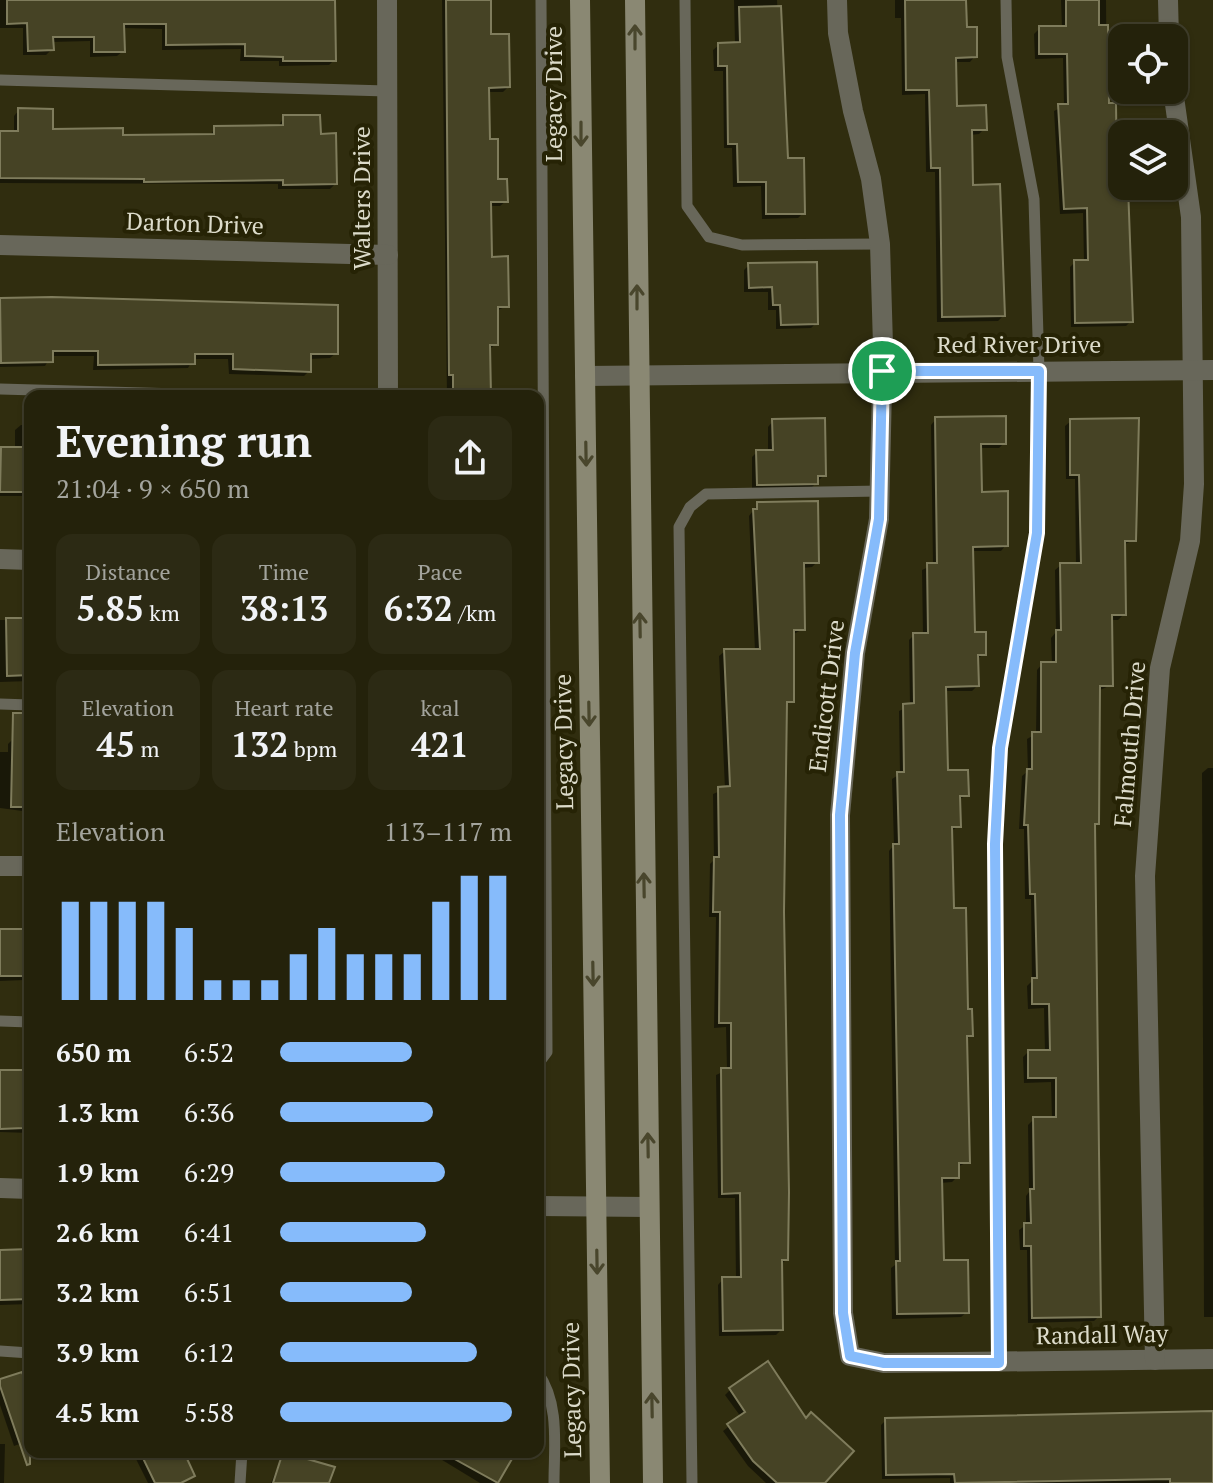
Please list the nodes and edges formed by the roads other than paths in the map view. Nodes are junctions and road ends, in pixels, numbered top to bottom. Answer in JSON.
{"nodes":[{"id":1,"x":387,"y":0,"type":"edge"},
{"id":2,"x":541,"y":0,"type":"edge"},
{"id":3,"x":580,"y":0,"type":"edge"},
{"id":4,"x":635,"y":0,"type":"edge"},
{"id":5,"x":685,"y":0,"type":"edge"},
{"id":6,"x":837,"y":0,"type":"edge"},
{"id":7,"x":1006,"y":0,"type":"edge"},
{"id":8,"x":1168,"y":0,"type":"edge"},
{"id":9,"x":1169,"y":24,"type":"edge"},
{"id":10,"x":0,"y":80,"type":"edge"},
{"id":11,"x":387,"y":91,"type":"junction"},
{"id":12,"x":1175,"y":104,"type":"edge"},
{"id":13,"x":880,"y":244,"type":"junction"},
{"id":14,"x":0,"y":245,"type":"edge"},
{"id":15,"x":388,"y":255,"type":"junction"},
{"id":16,"x":1203,"y":370,"type":"edge"},
{"id":17,"x":882,"y":371,"type":"junction"},
{"id":18,"x":1039,"y":371,"type":"junction"},
{"id":19,"x":637,"y":375,"type":"junction"},
{"id":20,"x":585,"y":376,"type":"junction"},
{"id":21,"x":0,"y":389,"type":"edge"},
{"id":22,"x":36,"y":390,"type":"edge"},
{"id":23,"x":388,"y":390,"type":"edge"},
{"id":24,"x":542,"y":390,"type":"edge"},
{"id":25,"x":881,"y":491,"type":"junction"},
{"id":26,"x":0,"y":559,"type":"edge"},
{"id":27,"x":24,"y":560,"type":"edge"},
{"id":28,"x":0,"y":704,"type":"edge"},
{"id":29,"x":24,"y":705,"type":"edge"},
{"id":30,"x":544,"y":852,"type":"edge"},
{"id":31,"x":0,"y":866,"type":"edge"},
{"id":32,"x":24,"y":866,"type":"edge"},
{"id":33,"x":0,"y":1021,"type":"edge"},
{"id":34,"x":24,"y":1022,"type":"edge"},
{"id":35,"x":544,"y":1056,"type":"edge"},
{"id":36,"x":0,"y":1188,"type":"edge"},
{"id":37,"x":24,"y":1189,"type":"edge"},
{"id":38,"x":544,"y":1206,"type":"edge"},
{"id":39,"x":596,"y":1206,"type":"junction"},
{"id":40,"x":648,"y":1207,"type":"junction"},
{"id":41,"x":0,"y":1351,"type":"edge"},
{"id":42,"x":24,"y":1353,"type":"edge"},
{"id":43,"x":850,"y":1356,"type":"joint"},
{"id":44,"x":1213,"y":1359,"type":"edge"},
{"id":45,"x":1155,"y":1360,"type":"junction"},
{"id":46,"x":999,"y":1363,"type":"junction"},
{"id":47,"x":544,"y":1381,"type":"edge"},
{"id":48,"x":242,"y":1458,"type":"edge"},
{"id":49,"x":240,"y":1483,"type":"edge"},
{"id":50,"x":554,"y":1483,"type":"edge"},
{"id":51,"x":600,"y":1483,"type":"edge"},
{"id":52,"x":653,"y":1483,"type":"edge"},
{"id":53,"x":692,"y":1483,"type":"edge"}],
"edges":[{"from":1,"to":11,"type":"street","name":"Walters Drive"},
{"from":2,"to":24,"type":"lane"},
{"from":3,"to":20,"type":"main road","name":"Legacy Drive","one_way":true},
{"from":19,"to":4,"type":"main road","one_way":true},
{"from":5,"to":13,"type":"lane"},
{"from":6,"to":13,"type":"street","name":"Endicott Drive"},
{"from":7,"to":18,"type":"lane"},
{"from":8,"to":9,"type":"street"},
{"from":10,"to":11,"type":"lane"},
{"from":11,"to":15,"type":"street","name":"Walters Drive"},
{"from":12,"to":16,"type":"street","name":"Falmouth Drive"},
{"from":13,"to":17,"type":"street","name":"Endicott Drive"},
{"from":14,"to":15,"type":"street","name":"Darton Drive"},
{"from":15,"to":23,"type":"street","name":"Walters Drive"},
{"from":16,"to":18,"type":"street","name":"Red River Drive"},
{"from":16,"to":45,"type":"street","name":"Falmouth Drive"},
{"from":17,"to":18,"type":"street","name":"Red River Drive"},
{"from":17,"to":19,"type":"street","name":"Red River Drive"},
{"from":17,"to":25,"type":"street","name":"Endicott Drive"},
{"from":18,"to":46,"type":"lane"},
{"from":19,"to":20,"type":"street","name":"Red River Drive"},
{"from":40,"to":19,"type":"main road","one_way":true},
{"from":20,"to":39,"type":"main road","name":"Legacy Drive","one_way":true},
{"from":21,"to":22,"type":"lane"},
{"from":25,"to":43,"type":"street","name":"Endicott Drive"},
{"from":25,"to":53,"type":"lane"},
{"from":26,"to":27,"type":"street"},
{"from":28,"to":29,"type":"lane"},
{"from":30,"to":35,"type":"lane"},
{"from":31,"to":32,"type":"street"},
{"from":33,"to":34,"type":"lane"},
{"from":36,"to":37,"type":"street"},
{"from":38,"to":39,"type":"street"},
{"from":39,"to":40,"type":"street"},
{"from":39,"to":51,"type":"main road","name":"Legacy Drive","one_way":true},
{"from":52,"to":40,"type":"main road","one_way":true},
{"from":41,"to":42,"type":"lane"},
{"from":43,"to":46,"type":"street","name":"Randall Way"},
{"from":44,"to":45,"type":"street","name":"Randall Way"},
{"from":45,"to":46,"type":"street","name":"Randall Way"},
{"from":47,"to":50,"type":"lane"},
{"from":48,"to":49,"type":"lane"}]}
